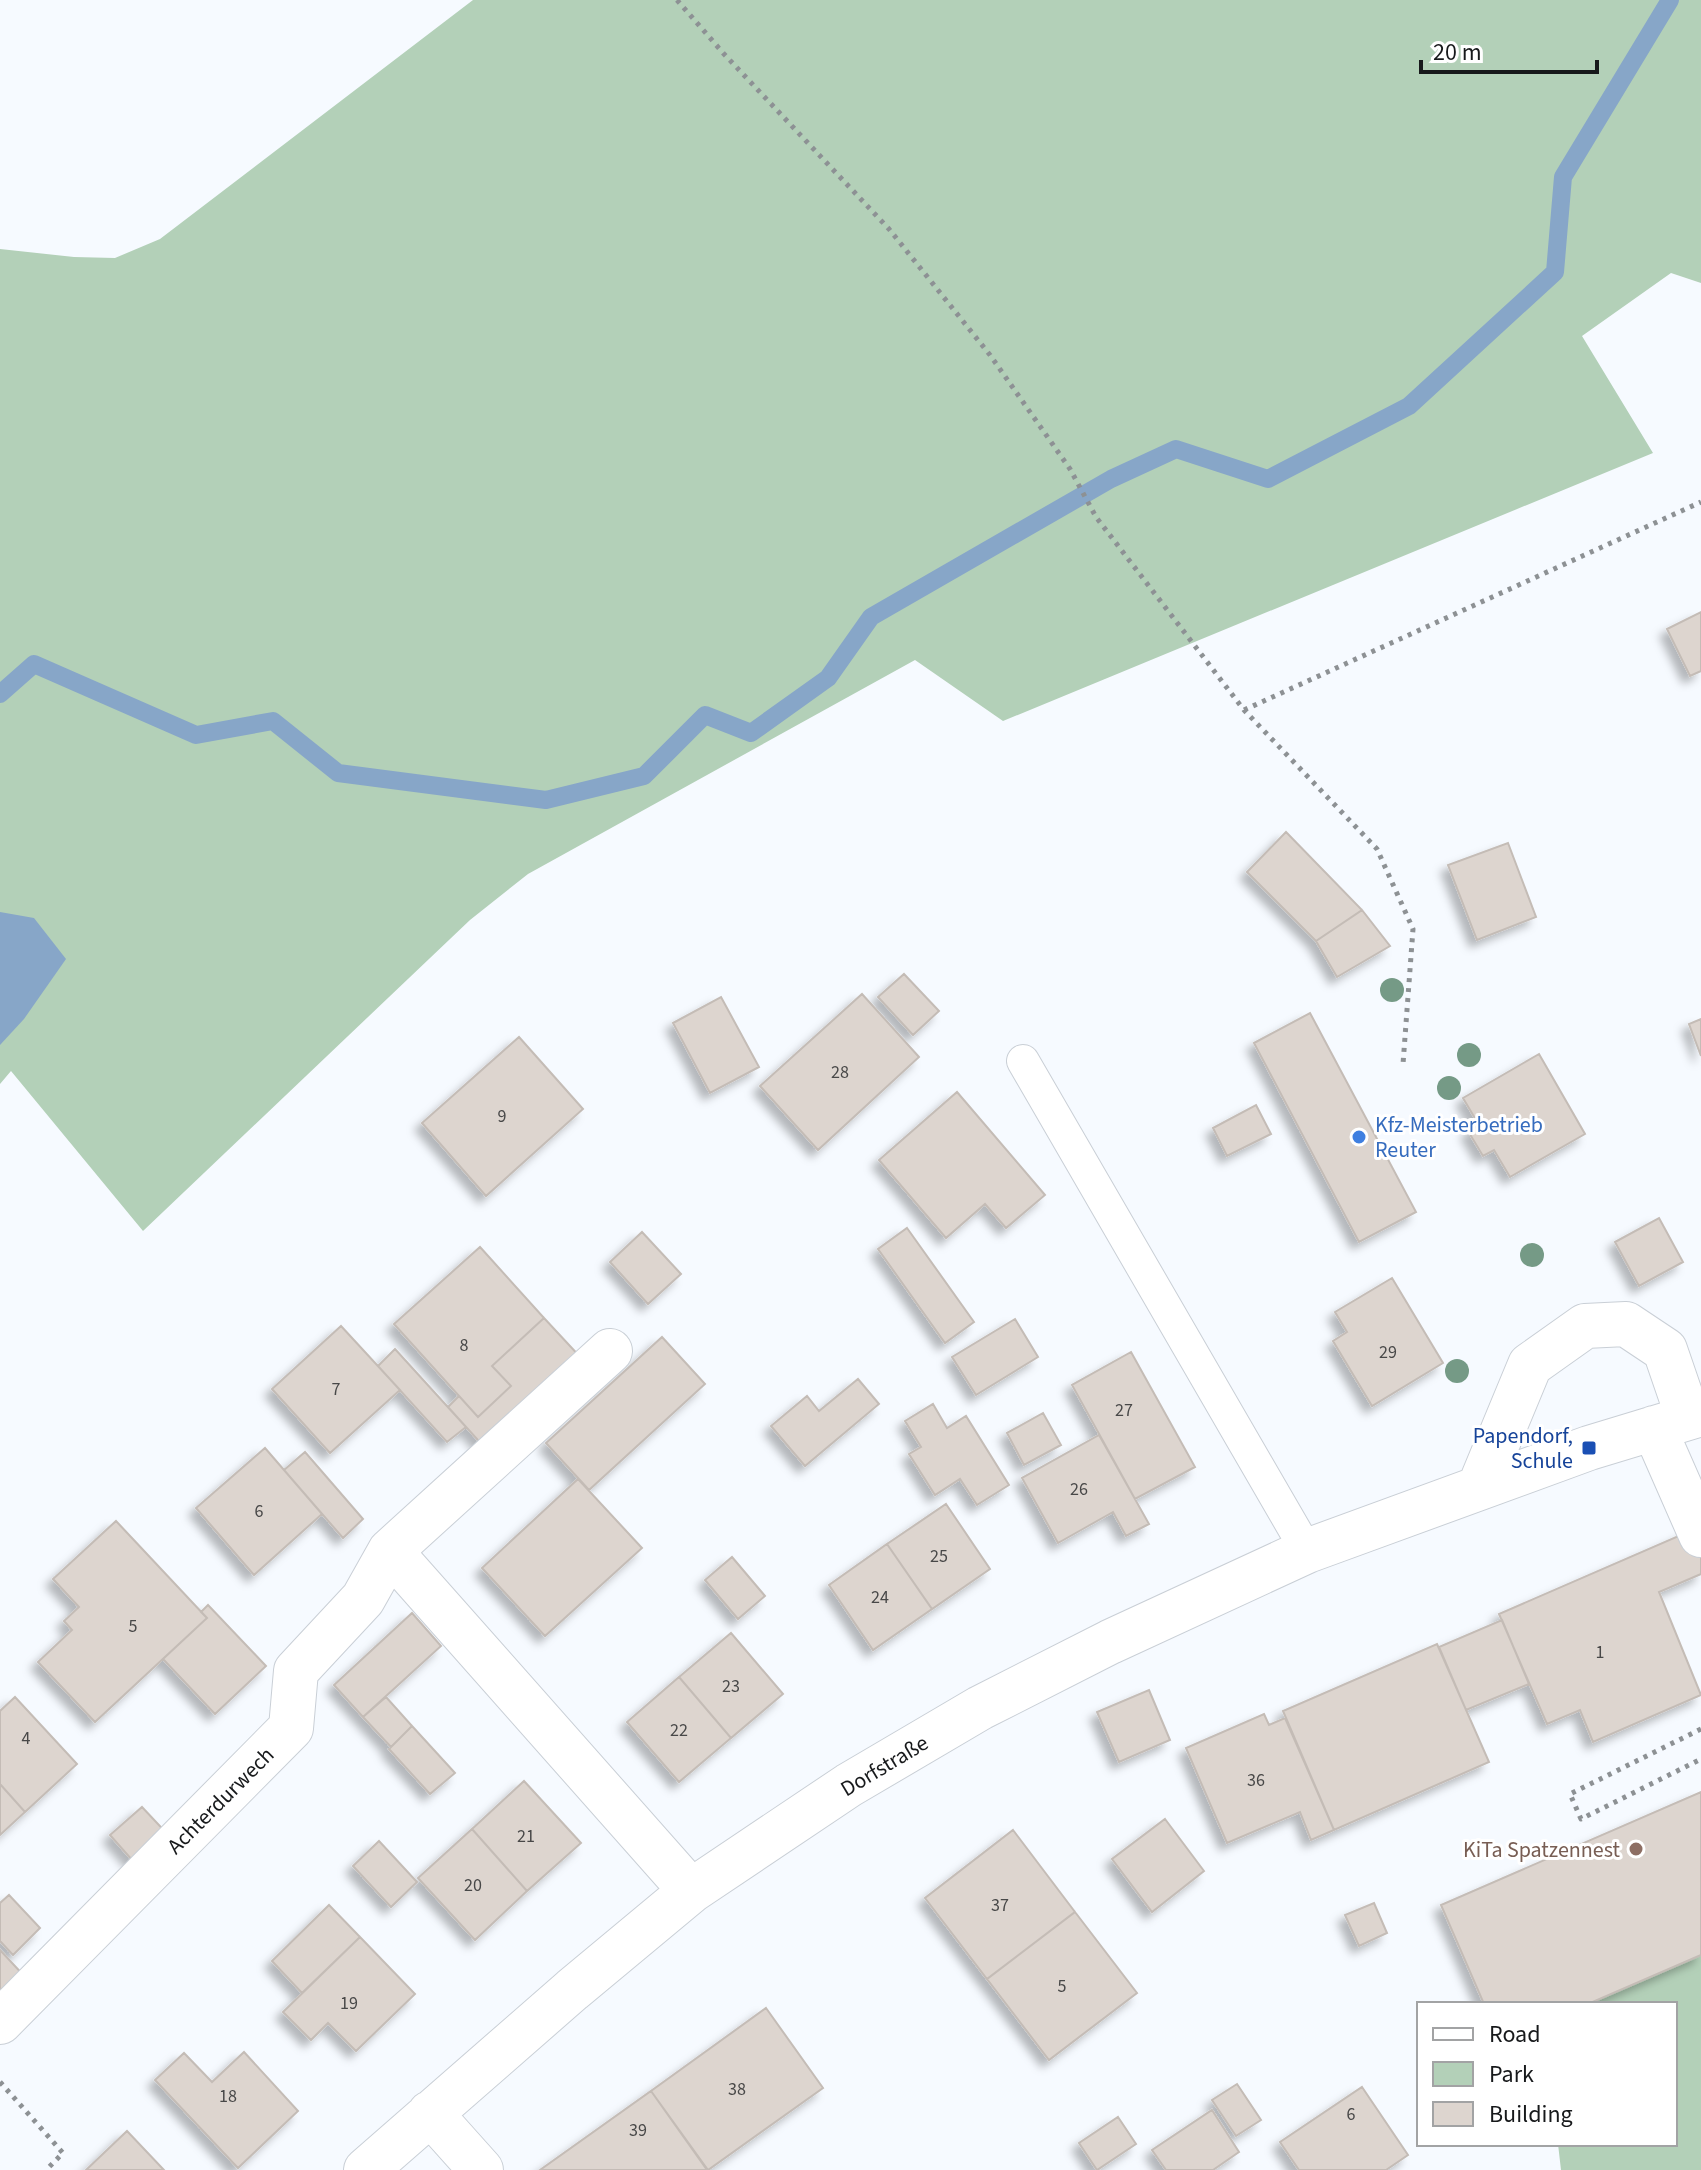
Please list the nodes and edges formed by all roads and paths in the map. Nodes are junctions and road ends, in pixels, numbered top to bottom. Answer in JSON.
{"nodes":[{"id":1,"x":677,"y":0,"type":"edge"},
{"id":2,"x":1701,"y":502,"type":"edge"},
{"id":3,"x":1244,"y":710,"type":"junction"},
{"id":4,"x":1023,"y":1061,"type":"dead end"},
{"id":5,"x":1403,"y":1064,"type":"dead end"},
{"id":6,"x":610,"y":1351,"type":"dead end"},
{"id":7,"x":1681,"y":1420,"type":"edge"},
{"id":8,"x":1479,"y":1488,"type":"junction"},
{"id":9,"x":1701,"y":1535,"type":"edge"},
{"id":10,"x":390,"y":1551,"type":"junction"},
{"id":11,"x":1307,"y":1551,"type":"junction"},
{"id":12,"x":1701,"y":1729,"type":"edge"},
{"id":13,"x":1701,"y":1759,"type":"edge"},
{"id":14,"x":691,"y":1891,"type":"junction"},
{"id":15,"x":0,"y":2022,"type":"edge"},
{"id":16,"x":0,"y":2082,"type":"edge"},
{"id":17,"x":430,"y":2113,"type":"junction"},
{"id":18,"x":46,"y":2170,"type":"edge"},
{"id":19,"x":366,"y":2170,"type":"edge"},
{"id":20,"x":481,"y":2170,"type":"edge"}],
"edges":[{"from":1,"to":3,"type":"path"},
{"from":2,"to":3,"type":"path"},
{"from":3,"to":5,"type":"path"},
{"from":4,"to":11,"type":"lane"},
{"from":6,"to":10,"type":"street","name":"Achterdurwech"},
{"from":7,"to":8,"type":"street","name":"Dorfstraße"},
{"from":7,"to":8,"type":"street"},
{"from":7,"to":9,"type":"street"},
{"from":8,"to":11,"type":"street","name":"Dorfstraße"},
{"from":10,"to":14,"type":"street"},
{"from":10,"to":15,"type":"street","name":"Achterdurwech"},
{"from":11,"to":14,"type":"street","name":"Dorfstraße"},
{"from":12,"to":13,"type":"path"},
{"from":14,"to":17,"type":"street","name":"Dorfstraße"},
{"from":16,"to":18,"type":"path"},
{"from":17,"to":19,"type":"street","name":"Dorfstraße"},
{"from":17,"to":20,"type":"street"}]}
